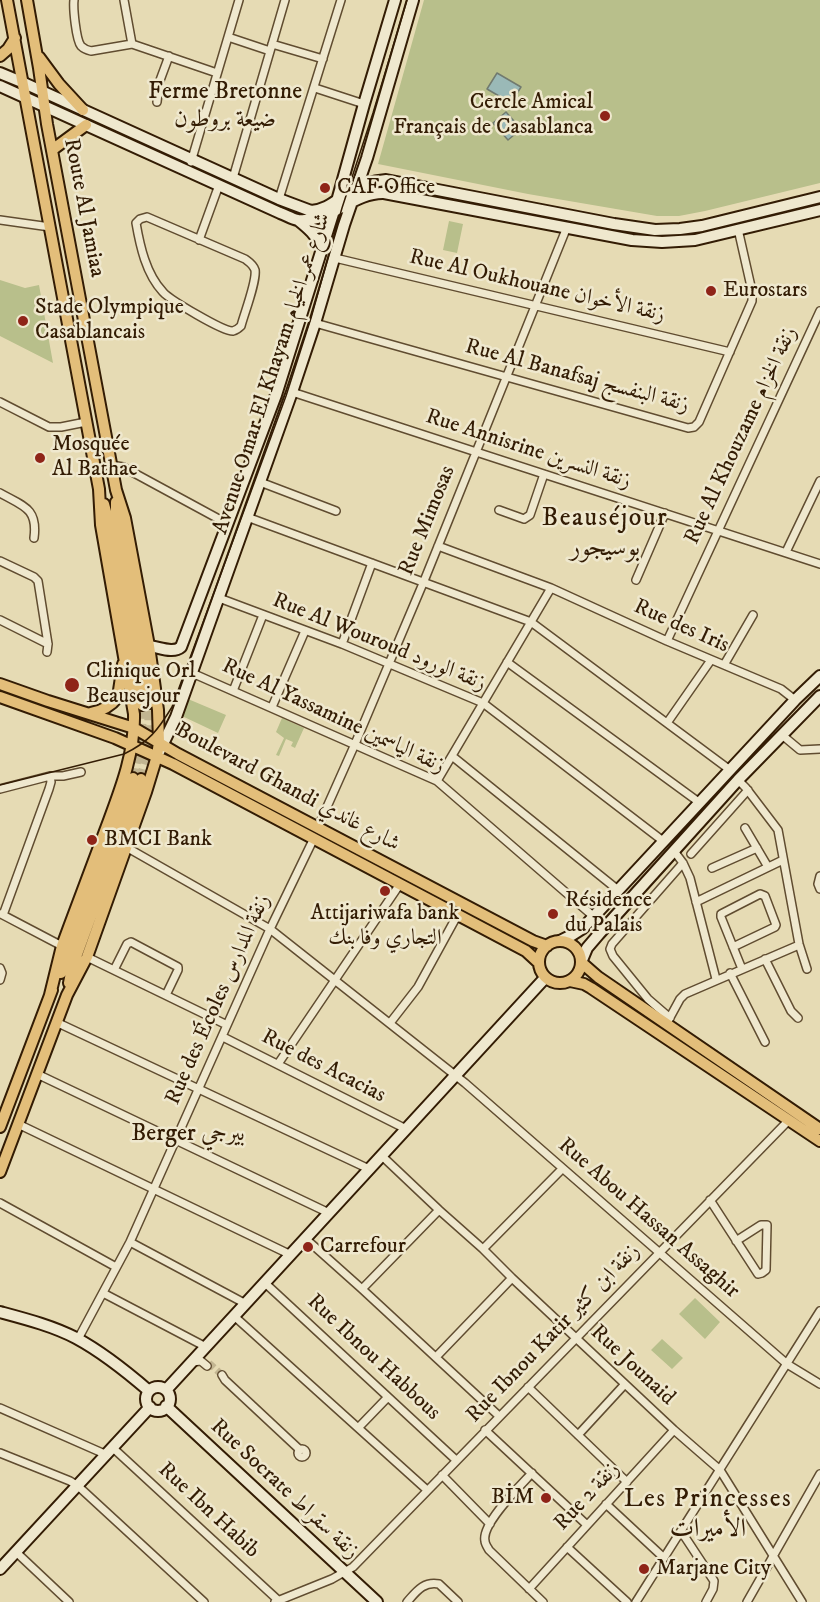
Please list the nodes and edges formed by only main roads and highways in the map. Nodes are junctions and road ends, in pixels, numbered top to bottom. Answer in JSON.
{"nodes":[{"id":1,"x":7,"y":0,"type":"edge"},
{"id":2,"x":27,"y":0,"type":"edge"},
{"id":3,"x":395,"y":0,"type":"edge"},
{"id":4,"x":413,"y":0,"type":"edge"},
{"id":5,"x":15,"y":38,"type":"junction"},
{"id":6,"x":37,"y":53,"type":"junction"},
{"id":7,"x":0,"y":56,"type":"edge"},
{"id":8,"x":0,"y":73,"type":"edge"},
{"id":9,"x":24,"y":82,"type":"junction"},
{"id":10,"x":0,"y":86,"type":"edge"},
{"id":11,"x":42,"y":91,"type":"junction"},
{"id":12,"x":26,"y":98,"type":"junction"},
{"id":13,"x":44,"y":106,"type":"junction"},
{"id":14,"x":82,"y":110,"type":"junction"},
{"id":15,"x":86,"y":125,"type":"junction"},
{"id":16,"x":52,"y":150,"type":"junction"},
{"id":17,"x":367,"y":158,"type":"junction"},
{"id":18,"x":386,"y":180,"type":"junction"},
{"id":19,"x":357,"y":188,"type":"junction"},
{"id":20,"x":820,"y":197,"type":"edge"},
{"id":21,"x":351,"y":202,"type":"junction"},
{"id":22,"x":335,"y":206,"type":"junction"},
{"id":23,"x":820,"y":210,"type":"edge"},
{"id":24,"x":298,"y":219,"type":"junction"},
{"id":25,"x":322,"y":247,"type":"junction"},
{"id":26,"x":99,"y":489,"type":"junction"},
{"id":27,"x":116,"y":490,"type":"junction"},
{"id":28,"x":149,"y":646,"type":"junction"},
{"id":29,"x":124,"y":652,"type":"junction"},
{"id":30,"x":820,"y":676,"type":"edge"},
{"id":31,"x":0,"y":684,"type":"edge"},
{"id":32,"x":820,"y":696,"type":"edge"},
{"id":33,"x":0,"y":697,"type":"edge"},
{"id":34,"x":90,"y":713,"type":"junction"},
{"id":35,"x":134,"y":728,"type":"junction"},
{"id":36,"x":160,"y":743,"type":"junction"},
{"id":37,"x":132,"y":745,"type":"junction"},
{"id":38,"x":157,"y":756,"type":"junction"},
{"id":39,"x":316,"y":833,"type":"junction"},
{"id":40,"x":560,"y":941,"type":"junction"},
{"id":41,"x":548,"y":946,"type":"junction"},
{"id":42,"x":582,"y":961,"type":"junction"},
{"id":43,"x":539,"y":963,"type":"junction"},
{"id":44,"x":545,"y":978,"type":"junction"},
{"id":45,"x":570,"y":981,"type":"junction"},
{"id":46,"x":50,"y":995,"type":"junction"},
{"id":47,"x":67,"y":995,"type":"junction"},
{"id":48,"x":3,"y":1110,"type":"edge"},
{"id":49,"x":0,"y":1127,"type":"edge"},
{"id":50,"x":820,"y":1128,"type":"edge"},
{"id":51,"x":820,"y":1142,"type":"edge"},
{"id":52,"x":0,"y":1172,"type":"edge"},
{"id":53,"x":0,"y":1312,"type":"edge"},
{"id":54,"x":166,"y":1390,"type":"junction"},
{"id":55,"x":149,"y":1391,"type":"junction"},
{"id":56,"x":166,"y":1406,"type":"junction"},
{"id":57,"x":150,"y":1407,"type":"junction"},
{"id":58,"x":0,"y":1569,"type":"edge"},
{"id":59,"x":376,"y":1602,"type":"edge"}],
"edges":[{"from":1,"to":5,"type":"main road","name":"Route Al Jamiaa"},
{"from":2,"to":6,"type":"main road","name":"Route Al Jamiaa"},
{"from":3,"to":22,"type":"main road","name":"Avenue Omar El Khayam شارع عمر الخيام"},
{"from":4,"to":17,"type":"main road","name":"Avenue Omar El Khayam شارع عمر الخيام"},
{"from":5,"to":7,"type":"main road"},
{"from":5,"to":9,"type":"main road","name":"Route Al Jamiaa"},
{"from":6,"to":11,"type":"main road","name":"Route Al Jamiaa"},
{"from":6,"to":14,"type":"main road"},
{"from":8,"to":9,"type":"main road"},
{"from":9,"to":11,"type":"main road"},
{"from":9,"to":12,"type":"main road","name":"Route Al Jamiaa"},
{"from":10,"to":12,"type":"main road"},
{"from":11,"to":13,"type":"main road","name":"Route Al Jamiaa"},
{"from":11,"to":14,"type":"main road"},
{"from":12,"to":13,"type":"main road"},
{"from":12,"to":26,"type":"main road","name":"Route Al Jamiaa"},
{"from":13,"to":15,"type":"main road"},
{"from":13,"to":16,"type":"main road","name":"Route Al Jamiaa"},
{"from":14,"to":22,"type":"main road"},
{"from":15,"to":16,"type":"main road"},
{"from":15,"to":24,"type":"main road"},
{"from":16,"to":27,"type":"main road","name":"Route Al Jamiaa"},
{"from":17,"to":18,"type":"main road"},
{"from":17,"to":19,"type":"main road","name":"Avenue Omar El Khayam شارع عمر الخيام"},
{"from":18,"to":19,"type":"main road"},
{"from":18,"to":20,"type":"main road"},
{"from":19,"to":21,"type":"main road","name":"Avenue Omar El Khayam شارع عمر الخيام"},
{"from":19,"to":22,"type":"main road"},
{"from":21,"to":22,"type":"main road"},
{"from":21,"to":23,"type":"main road"},
{"from":21,"to":36,"type":"main road","name":"Avenue Omar El Khayam شارع عمر الخيام"},
{"from":22,"to":24,"type":"main road"},
{"from":22,"to":25,"type":"main road","name":"Avenue Omar El Khayam شارع عمر الخيام"},
{"from":24,"to":25,"type":"main road"},
{"from":25,"to":28,"type":"main road","name":"Avenue Omar El Khayam شارع عمر الخيام"},
{"from":26,"to":27,"type":"main road"},
{"from":26,"to":29,"type":"main road","name":"Route Al Jamiaa"},
{"from":27,"to":28,"type":"main road","name":"Route Al Jamiaa"},
{"from":28,"to":36,"type":"main road","name":"Route Al Jamiaa"},
{"from":29,"to":34,"type":"main road"},
{"from":29,"to":35,"type":"main road","name":"Route Al Jamiaa"},
{"from":30,"to":40,"type":"main road"},
{"from":31,"to":34,"type":"main road","name":"Boulevard Ghandi شارع غاندي"},
{"from":32,"to":42,"type":"main road"},
{"from":33,"to":37,"type":"main road","name":"Boulevard Ghandi شارع غاندي"},
{"from":34,"to":35,"type":"main road","name":"Boulevard Ghandi شارع غاندي"},
{"from":35,"to":36,"type":"main road","name":"Boulevard Ghandi شارع غاندي"},
{"from":35,"to":37,"type":"main road","name":"Route Al Jamiaa"},
{"from":36,"to":38,"type":"main road","name":"Route Al Jamiaa"},
{"from":36,"to":39,"type":"main road","name":"Boulevard Ghandi شارع غاندي"},
{"from":37,"to":38,"type":"main road","name":"Boulevard Ghandi شارع غاندي"},
{"from":37,"to":46,"type":"main road","name":"Route Al Jamiaa"},
{"from":38,"to":39,"type":"main road","name":"Boulevard Ghandi شارع غاندي"},
{"from":38,"to":47,"type":"main road","name":"Route Al Jamiaa"},
{"from":39,"to":41,"type":"main road","name":"Boulevard Ghandi شارع غاندي"},
{"from":39,"to":43,"type":"main road","name":"Boulevard Ghandi شارع غاندي"},
{"from":40,"to":41,"type":"main road"},
{"from":40,"to":42,"type":"main road"},
{"from":41,"to":43,"type":"main road"},
{"from":42,"to":45,"type":"main road"},
{"from":42,"to":50,"type":"main road"},
{"from":43,"to":44,"type":"main road"},
{"from":44,"to":45,"type":"main road"},
{"from":44,"to":54,"type":"main road"},
{"from":45,"to":51,"type":"main road"},
{"from":46,"to":47,"type":"main road"},
{"from":46,"to":48,"type":"main road"},
{"from":47,"to":52,"type":"main road"},
{"from":48,"to":49,"type":"main road"},
{"from":53,"to":55,"type":"main road"},
{"from":54,"to":55,"type":"main road"},
{"from":54,"to":56,"type":"main road"},
{"from":55,"to":57,"type":"main road"},
{"from":56,"to":57,"type":"main road"},
{"from":56,"to":59,"type":"main road","name":"Rue Socrate زنقة سقراط"},
{"from":57,"to":58,"type":"main road"}]}
